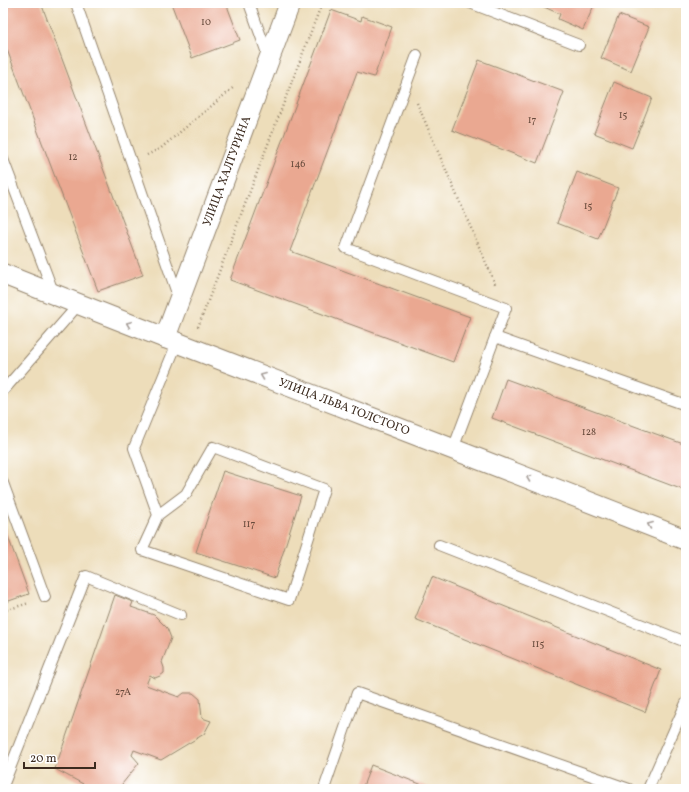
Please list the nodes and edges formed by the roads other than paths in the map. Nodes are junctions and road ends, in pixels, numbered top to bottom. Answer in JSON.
{"nodes":[{"id":1,"x":76,"y":3,"type":"edge"},
{"id":2,"x":249,"y":3,"type":"edge"},
{"id":3,"x":290,"y":3,"type":"edge"},
{"id":4,"x":470,"y":3,"type":"edge"},
{"id":5,"x":579,"y":45,"type":"dead end"},
{"id":6,"x":417,"y":55,"type":"dead end"},
{"id":7,"x":269,"y":58,"type":"junction"},
{"id":8,"x":3,"y":159,"type":"edge"},
{"id":9,"x":3,"y":274,"type":"edge"},
{"id":10,"x":54,"y":295,"type":"junction"},
{"id":11,"x":180,"y":299,"type":"junction"},
{"id":12,"x":79,"y":304,"type":"junction"},
{"id":13,"x":495,"y":337,"type":"junction"},
{"id":14,"x":177,"y":343,"type":"junction"},
{"id":15,"x":3,"y":391,"type":"edge"},
{"id":16,"x":686,"y":405,"type":"edge"},
{"id":17,"x":453,"y":449,"type":"junction"},
{"id":18,"x":3,"y":483,"type":"edge"},
{"id":19,"x":158,"y":515,"type":"junction"},
{"id":20,"x":686,"y":540,"type":"edge"},
{"id":21,"x":439,"y":545,"type":"dead end"},
{"id":22,"x":45,"y":598,"type":"road end"},
{"id":23,"x":181,"y":615,"type":"dead end"},
{"id":24,"x":686,"y":642,"type":"edge"},
{"id":25,"x":686,"y":703,"type":"edge"},
{"id":26,"x":3,"y":786,"type":"edge"},
{"id":27,"x":324,"y":789,"type":"edge"},
{"id":28,"x":629,"y":789,"type":"edge"},
{"id":29,"x":648,"y":789,"type":"edge"}],
"edges":[{"from":1,"to":11,"type":"lane"},
{"from":2,"to":7,"type":"lane"},
{"from":3,"to":7,"type":"street","name":"УЛИЦА ХАЛТУРИНА"},
{"from":4,"to":5,"type":"lane"},
{"from":6,"to":13,"type":"lane"},
{"from":7,"to":11,"type":"street","name":"УЛИЦА ХАЛТУРИНА"},
{"from":8,"to":10,"type":"lane"},
{"from":9,"to":10,"type":"street","name":"УЛИЦА ЛЬВА ТОЛСТОГО"},
{"from":10,"to":12,"type":"street","name":"УЛИЦА ЛЬВА ТОЛСТОГО"},
{"from":11,"to":14,"type":"street","name":"УЛИЦА ХАЛТУРИНА"},
{"from":14,"to":12,"type":"street","name":"УЛИЦА ЛЬВА ТОЛСТОГО","one_way":true},
{"from":12,"to":15,"type":"lane"},
{"from":13,"to":16,"type":"lane"},
{"from":13,"to":17,"type":"lane"},
{"from":17,"to":14,"type":"street","name":"УЛИЦА ЛЬВА ТОЛСТОГО","one_way":true},
{"from":14,"to":19,"type":"lane"},
{"from":20,"to":17,"type":"street","name":"УЛИЦА ЛЬВА ТОЛСТОГО","one_way":true},
{"from":18,"to":22,"type":"lane"},
{"from":19,"to":19,"type":"lane"},
{"from":21,"to":24,"type":"lane"},
{"from":23,"to":26,"type":"lane"},
{"from":25,"to":29,"type":"lane"},
{"from":27,"to":28,"type":"lane"}]}
